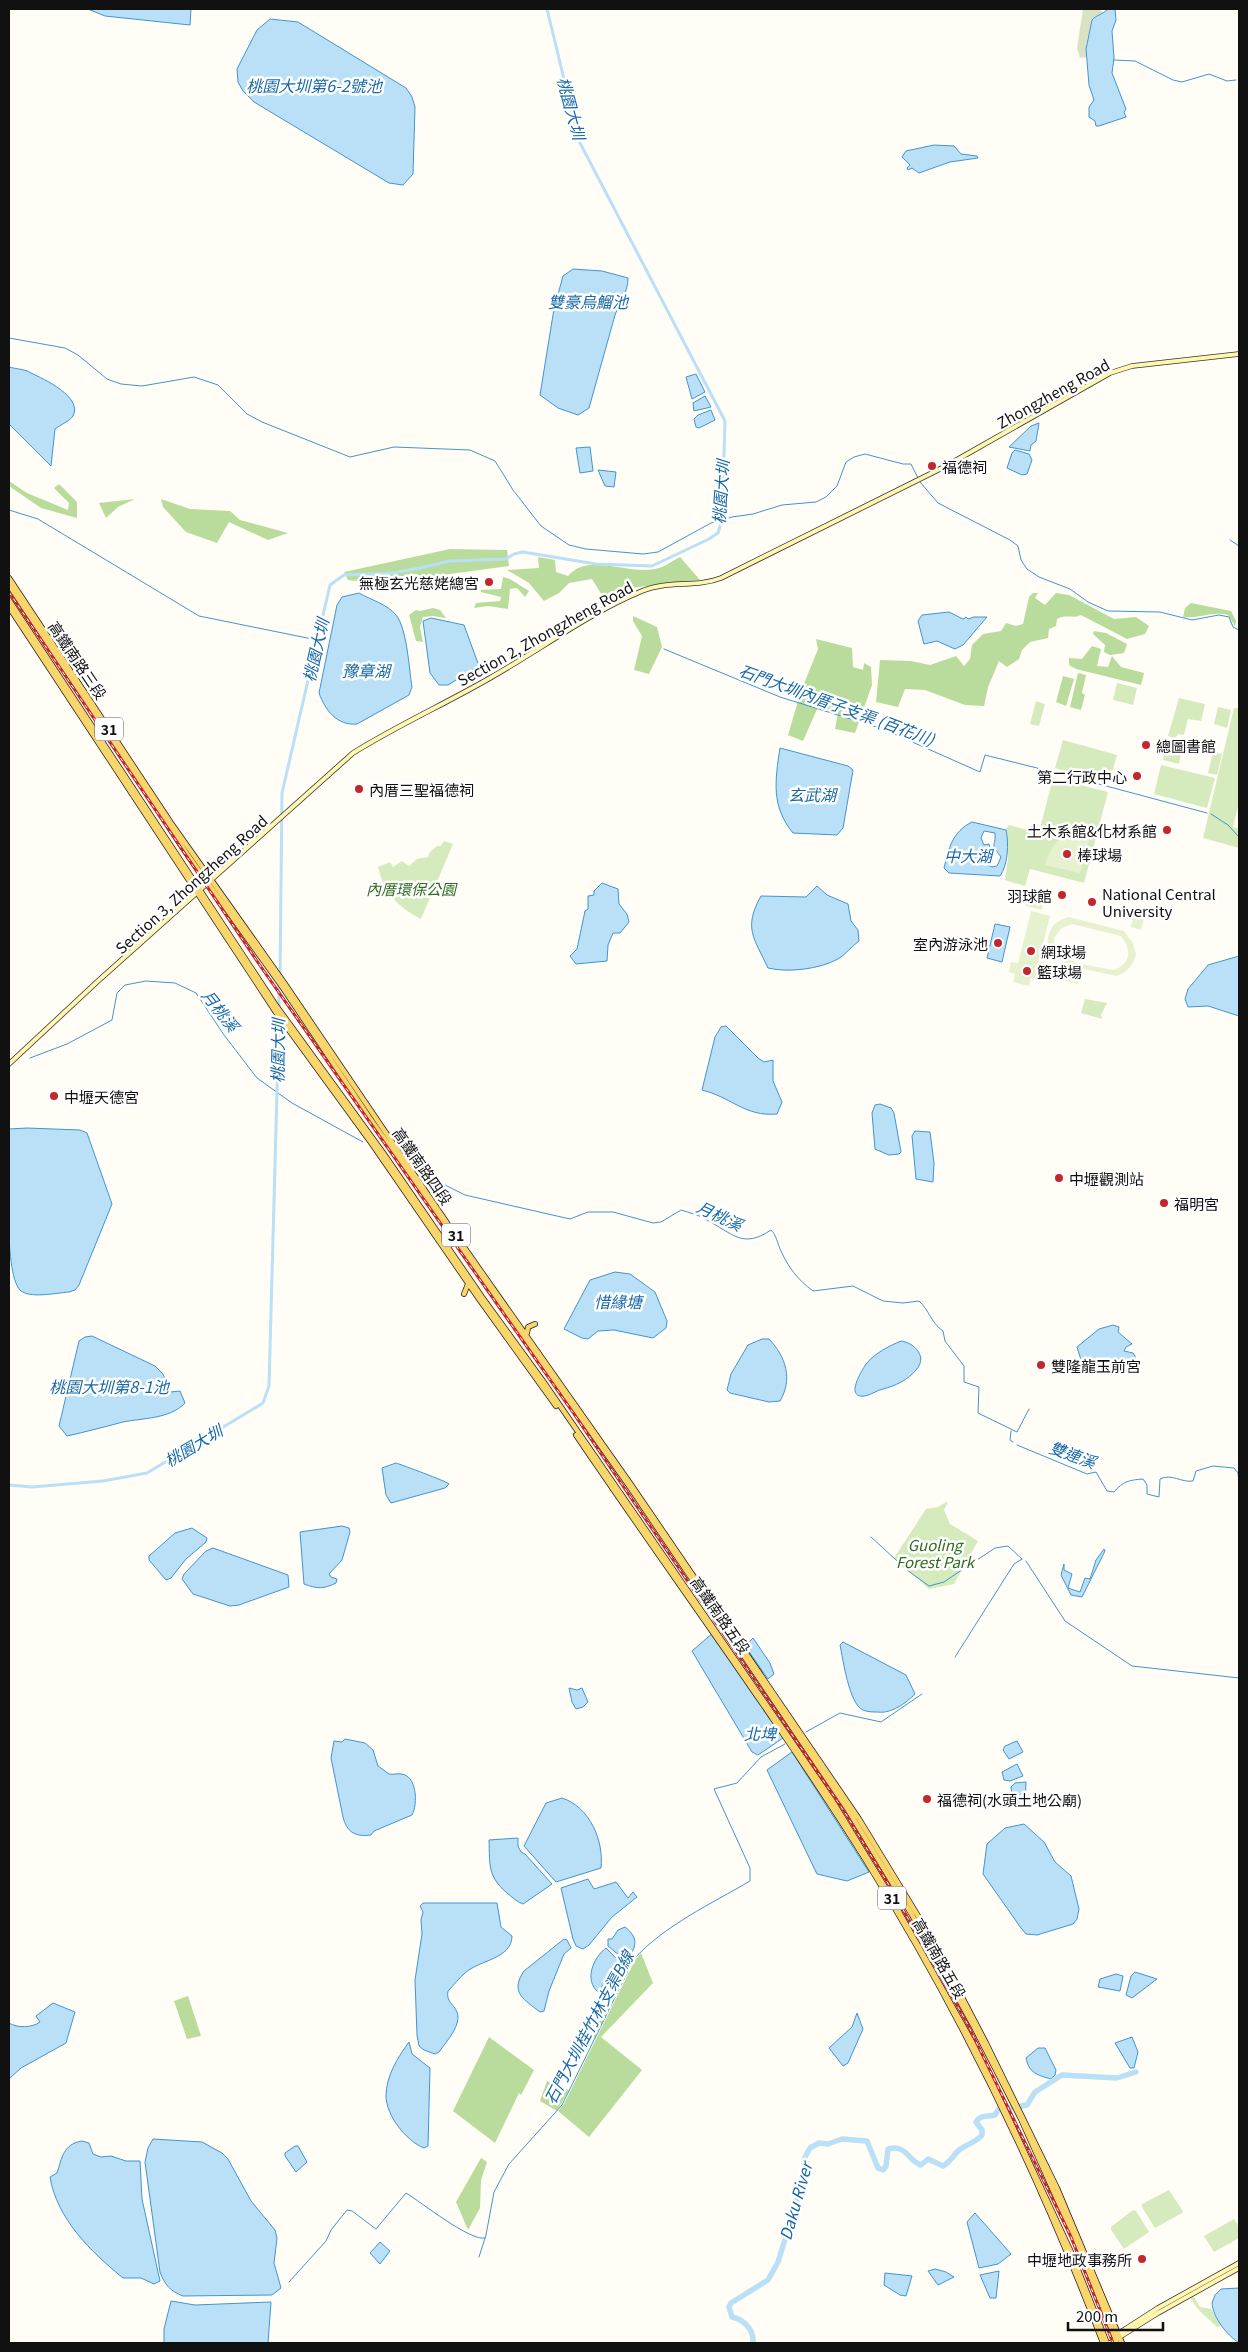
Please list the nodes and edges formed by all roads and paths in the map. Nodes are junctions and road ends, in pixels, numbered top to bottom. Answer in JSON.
{"nodes":[{"id":1,"x":1239,"y":354,"type":"edge"},
{"id":2,"x":918,"y":480,"type":"joint"},
{"id":3,"x":9,"y":578,"type":"edge"},
{"id":4,"x":9,"y":585,"type":"edge"},
{"id":5,"x":9,"y":600,"type":"edge"},
{"id":6,"x":9,"y":606,"type":"edge"},
{"id":7,"x":106,"y":753,"type":"junction"},
{"id":8,"x":353,"y":753,"type":"joint"},
{"id":9,"x":116,"y":762,"type":"junction"},
{"id":10,"x":210,"y":882,"type":"junction"},
{"id":11,"x":199,"y":891,"type":"junction"},
{"id":12,"x":313,"y":1057,"type":"junction"},
{"id":13,"x":328,"y":1057,"type":"junction"},
{"id":14,"x":9,"y":1064,"type":"edge"},
{"id":15,"x":343,"y":1070,"type":"junction"},
{"id":16,"x":318,"y":1071,"type":"junction"},
{"id":17,"x":372,"y":1144,"type":"junction"},
{"id":18,"x":384,"y":1154,"type":"junction"},
{"id":19,"x":411,"y":1170,"type":"junction"},
{"id":20,"x":420,"y":1192,"type":"junction"},
{"id":21,"x":468,"y":1282,"type":"junction"},
{"id":22,"x":490,"y":1288,"type":"junction"},
{"id":23,"x":479,"y":1292,"type":"junction"},
{"id":24,"x":464,"y":1294,"type":"dead end"},
{"id":25,"x":514,"y":1322,"type":"junction"},
{"id":26,"x":535,"y":1324,"type":"dead end"},
{"id":27,"x":504,"y":1327,"type":"junction"},
{"id":28,"x":527,"y":1334,"type":"junction"},
{"id":29,"x":543,"y":1381,"type":"junction"},
{"id":30,"x":564,"y":1388,"type":"junction"},
{"id":31,"x":551,"y":1399,"type":"junction"},
{"id":32,"x":570,"y":1404,"type":"junction"},
{"id":33,"x":630,"y":1486,"type":"junction"},
{"id":34,"x":614,"y":1489,"type":"junction"},
{"id":35,"x":639,"y":1520,"type":"junction"},
{"id":36,"x":646,"y":1537,"type":"junction"},
{"id":37,"x":737,"y":1646,"type":"junction"},
{"id":38,"x":749,"y":1656,"type":"junction"},
{"id":39,"x":806,"y":1768,"type":"junction"},
{"id":40,"x":820,"y":1781,"type":"junction"},
{"id":41,"x":840,"y":1790,"type":"junction"},
{"id":42,"x":848,"y":1810,"type":"junction"},
{"id":43,"x":934,"y":1973,"type":"junction"},
{"id":44,"x":940,"y":1991,"type":"junction"},
{"id":45,"x":975,"y":2029,"type":"junction"},
{"id":46,"x":966,"y":2039,"type":"junction"},
{"id":47,"x":986,"y":2043,"type":"junction"},
{"id":48,"x":979,"y":2054,"type":"junction"},
{"id":49,"x":1239,"y":2263,"type":"edge"},
{"id":50,"x":1239,"y":2268,"type":"edge"},
{"id":51,"x":1117,"y":2337,"type":"edge"},
{"id":52,"x":1103,"y":2343,"type":"edge"},
{"id":53,"x":1108,"y":2343,"type":"edge"},
{"id":54,"x":1122,"y":2343,"type":"edge"}],
"edges":[{"from":1,"to":2,"type":"main road","name":"Zhongzheng Road"},
{"from":2,"to":8,"type":"main road","name":"Section 2, Zhongzheng Road"},
{"from":3,"to":10,"type":"main road","name":"高鐵南路三段","number":"31"},
{"from":4,"to":10,"type":"main road","name":"高鐵南路三段","number":"31"},
{"from":5,"to":9,"type":"main road","name":"高鐵南路三段","number":"31"},
{"from":6,"to":7,"type":"main road","name":"高鐵南路三段","number":"31"},
{"from":7,"to":9,"type":"main road"},
{"from":7,"to":11,"type":"main road","name":"高鐵南路三段","number":"31"},
{"from":8,"to":10,"type":"main road","name":"Section 3, Zhongzheng Road"},
{"from":9,"to":11,"type":"main road","name":"高鐵南路三段","number":"31"},
{"from":10,"to":11,"type":"main road","name":"Section 3, Zhongzheng Road"},
{"from":10,"to":13,"type":"main road","name":"高鐵南路四段","number":"31"},
{"from":10,"to":15,"type":"main road","name":"高鐵南路四段","number":"31"},
{"from":11,"to":12,"type":"main road","name":"高鐵南路四段","number":"31"},
{"from":11,"to":14,"type":"main road","name":"Section 3, Zhongzheng Road"},
{"from":11,"to":16,"type":"main road","name":"高鐵南路四段","number":"31"},
{"from":12,"to":16,"type":"main road"},
{"from":12,"to":18,"type":"main road","name":"高鐵南路四段","number":"31"},
{"from":13,"to":15,"type":"main road"},
{"from":13,"to":20,"type":"main road","name":"高鐵南路四段","number":"31"},
{"from":15,"to":19,"type":"main road","name":"高鐵南路四段","number":"31"},
{"from":16,"to":17,"type":"main road","name":"高鐵南路四段","number":"31"},
{"from":17,"to":18,"type":"main road"},
{"from":17,"to":21,"type":"main road","name":"高鐵南路四段","number":"31"},
{"from":18,"to":23,"type":"main road","name":"高鐵南路四段","number":"31"},
{"from":19,"to":20,"type":"main road"},
{"from":19,"to":28,"type":"main road","name":"高鐵南路四段","number":"31"},
{"from":20,"to":22,"type":"main road","name":"高鐵南路四段","number":"31"},
{"from":21,"to":24,"type":"main road"},
{"from":21,"to":31,"type":"main road","name":"高鐵南路四段","number":"31"},
{"from":22,"to":23,"type":"main road"},
{"from":22,"to":25,"type":"main road","name":"高鐵南路四段","number":"31"},
{"from":23,"to":27,"type":"main road","name":"高鐵南路四段","number":"31"},
{"from":25,"to":27,"type":"main road"},
{"from":25,"to":32,"type":"main road","name":"高鐵南路四段","number":"31"},
{"from":26,"to":28,"type":"main road"},
{"from":27,"to":29,"type":"main road","name":"高鐵南路四段","number":"31"},
{"from":28,"to":30,"type":"main road","name":"高鐵南路四段","number":"31"},
{"from":29,"to":31,"type":"main road"},
{"from":29,"to":34,"type":"main road","name":"高鐵南路四段","number":"31"},
{"from":30,"to":32,"type":"main road"},
{"from":30,"to":33,"type":"main road","name":"高鐵南路四段","number":"31"},
{"from":31,"to":34,"type":"main road","name":"高鐵南路四段","number":"31"},
{"from":32,"to":33,"type":"main road","name":"高鐵南路四段","number":"31"},
{"from":33,"to":37,"type":"main road","name":"高鐵南路五段","number":"31"},
{"from":33,"to":38,"type":"main road","name":"高鐵南路五段","number":"31"},
{"from":34,"to":35,"type":"main road","name":"高鐵南路五段","number":"31"},
{"from":34,"to":36,"type":"main road","name":"高鐵南路五段","number":"31"},
{"from":35,"to":36,"type":"main road"},
{"from":35,"to":40,"type":"main road","name":"高鐵南路五段","number":"31"},
{"from":36,"to":39,"type":"main road","name":"高鐵南路五段","number":"31"},
{"from":37,"to":38,"type":"main road"},
{"from":37,"to":42,"type":"main road","name":"高鐵南路五段","number":"31"},
{"from":38,"to":41,"type":"main road","name":"高鐵南路五段","number":"31"},
{"from":39,"to":40,"type":"main road"},
{"from":39,"to":44,"type":"main road","name":"高鐵南路五段","number":"31"},
{"from":40,"to":43,"type":"main road","name":"高鐵南路五段","number":"31"},
{"from":41,"to":42,"type":"main road"},
{"from":41,"to":47,"type":"main road","name":"高鐵南路五段","number":"31"},
{"from":42,"to":45,"type":"main road","name":"高鐵南路五段","number":"31"},
{"from":43,"to":44,"type":"main road"},
{"from":43,"to":48,"type":"main road","name":"高鐵南路五段","number":"31"},
{"from":44,"to":46,"type":"main road","name":"高鐵南路五段","number":"31"},
{"from":45,"to":47,"type":"main road"},
{"from":45,"to":51,"type":"main road","name":"高鐵南路五段","number":"31"},
{"from":46,"to":48,"type":"main road"},
{"from":46,"to":52,"type":"main road","name":"高鐵南路五段","number":"31"},
{"from":47,"to":51,"type":"main road","name":"高鐵南路五段","number":"31"},
{"from":48,"to":53,"type":"main road","name":"高鐵南路五段","number":"31"},
{"from":49,"to":51,"type":"main road"},
{"from":50,"to":51,"type":"main road"},
{"from":51,"to":53,"type":"main road"},
{"from":51,"to":54,"type":"main road","number":"31"}]}
